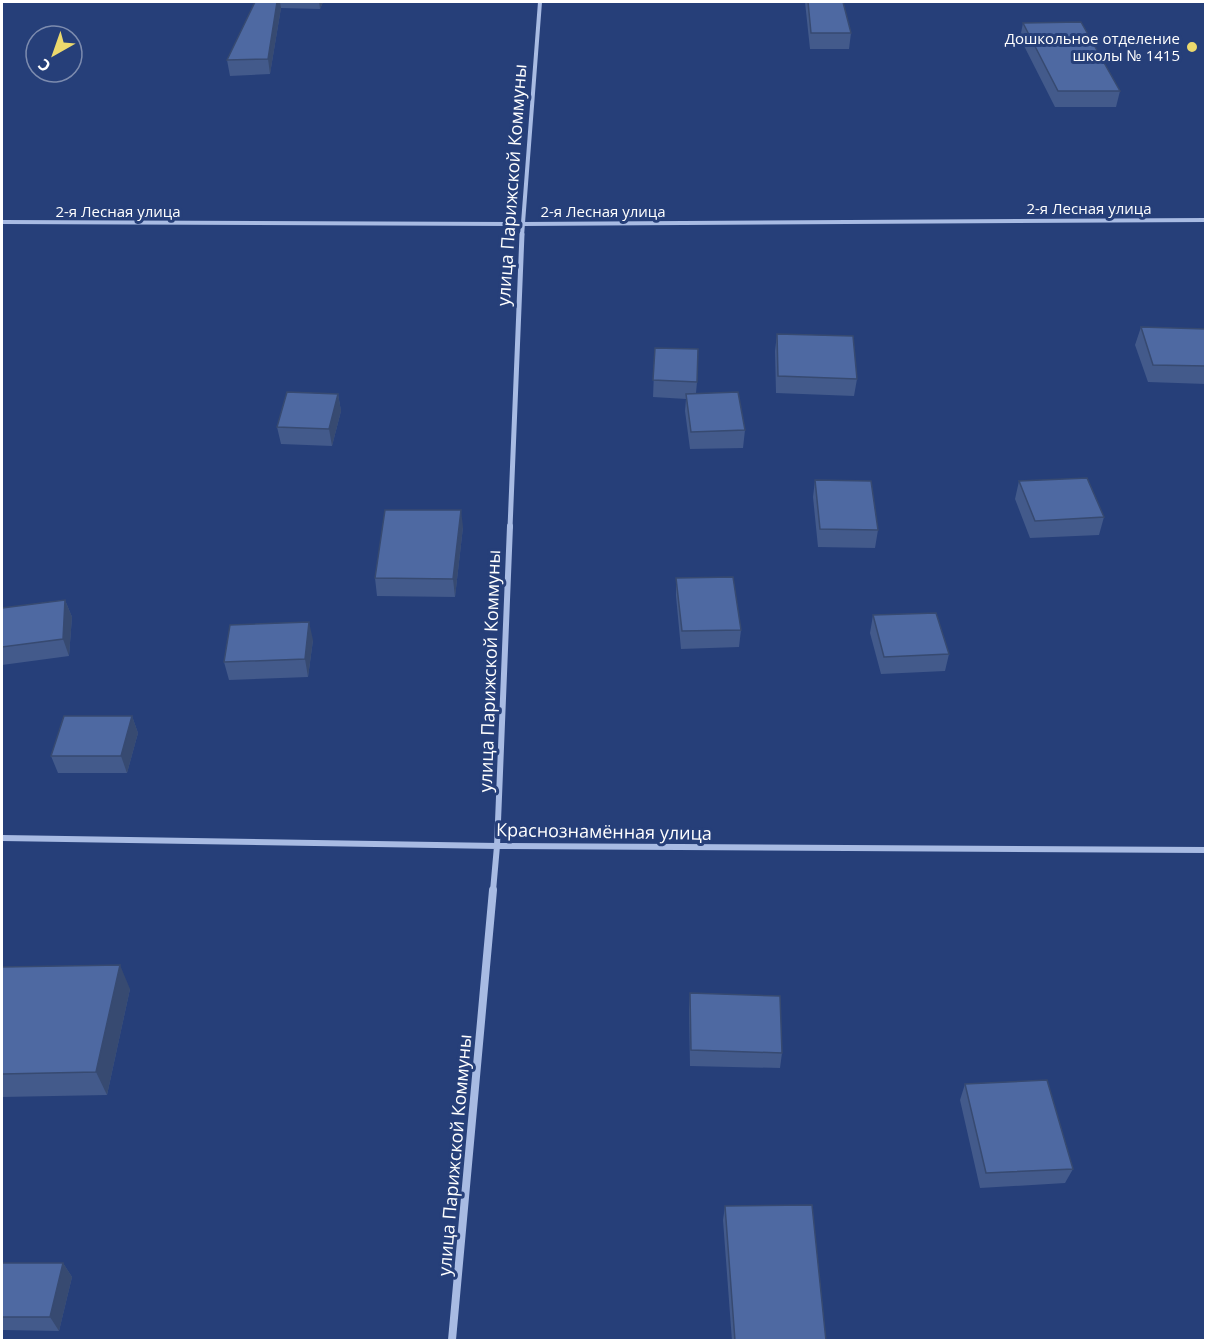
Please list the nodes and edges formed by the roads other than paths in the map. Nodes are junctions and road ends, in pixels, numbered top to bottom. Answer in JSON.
{"nodes":[{"id":1,"x":540,"y":2,"type":"edge"},
{"id":2,"x":1206,"y":220,"type":"edge"},
{"id":3,"x":2,"y":222,"type":"edge"},
{"id":4,"x":522,"y":224,"type":"junction"},
{"id":5,"x":2,"y":838,"type":"edge"},
{"id":6,"x":497,"y":846,"type":"junction"},
{"id":7,"x":1206,"y":850,"type":"edge"},
{"id":8,"x":452,"y":1341,"type":"edge"}],
"edges":[{"from":1,"to":4,"type":"street","name":"улица Парижской Коммуны"},
{"from":2,"to":4,"type":"street","name":"2-я Лесная улица"},
{"from":3,"to":4,"type":"street","name":"2-я Лесная улица"},
{"from":4,"to":6,"type":"street","name":"улица Парижской Коммуны"},
{"from":5,"to":6,"type":"street","name":"Краснознамённая улица"},
{"from":6,"to":7,"type":"street","name":"Краснознамённая улица"},
{"from":6,"to":8,"type":"street","name":"улица Парижской Коммуны"}]}
